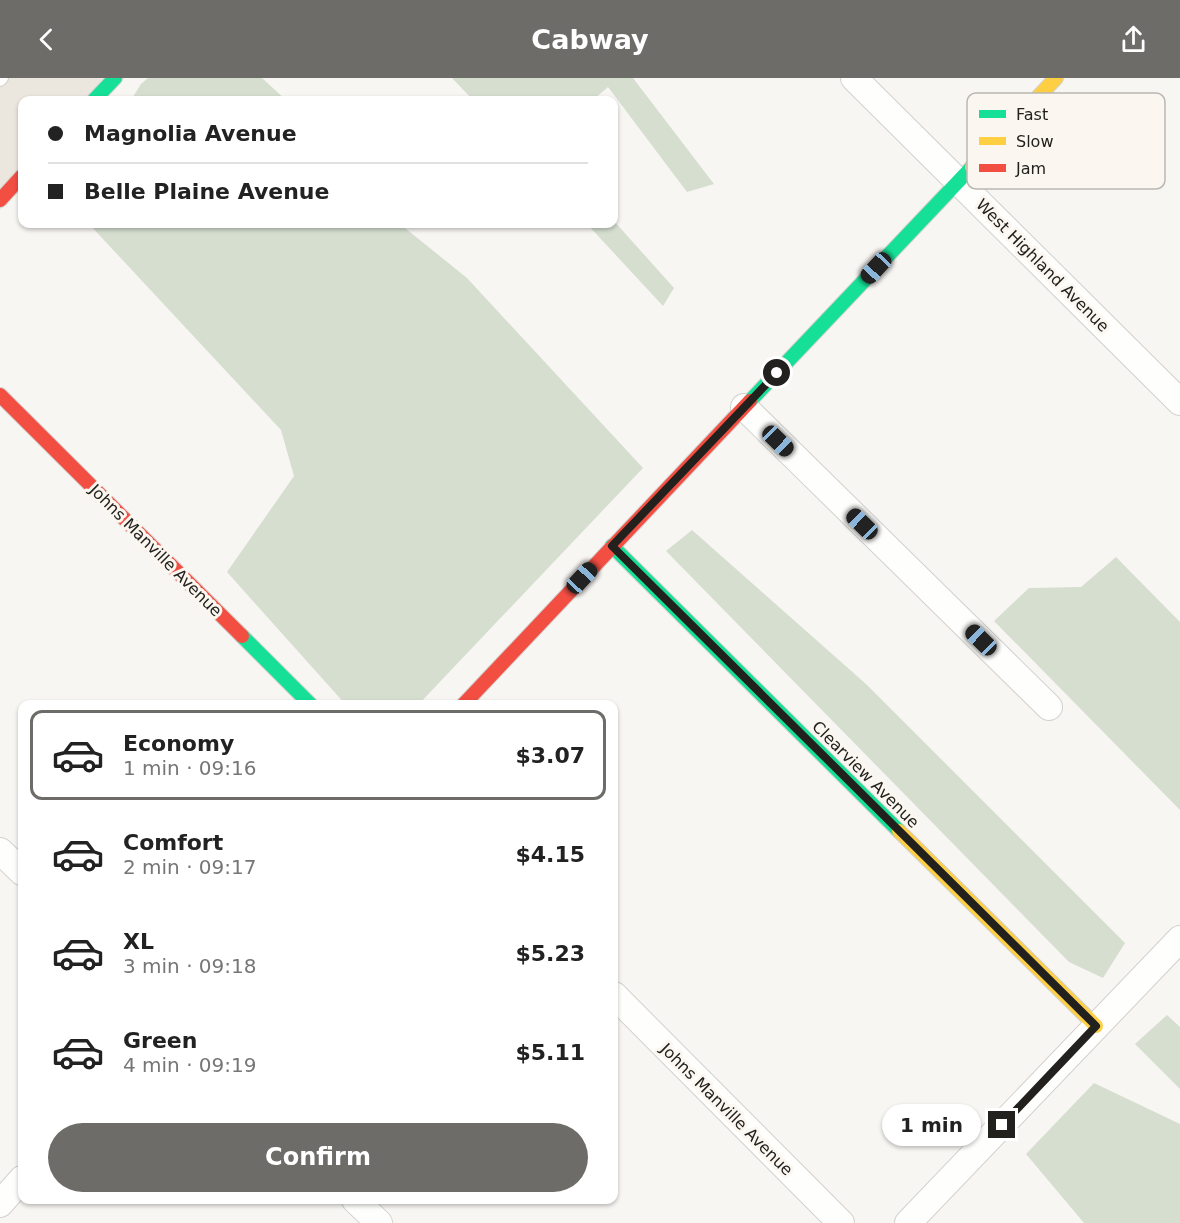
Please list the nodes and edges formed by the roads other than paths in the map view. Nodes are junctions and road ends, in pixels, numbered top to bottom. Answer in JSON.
{"nodes":[{"id":1,"x":115,"y":78,"type":"edge"},
{"id":2,"x":854,"y":78,"type":"edge"},
{"id":3,"x":1056,"y":78,"type":"edge"},
{"id":4,"x":1042,"y":93,"type":"edge"},
{"id":5,"x":98,"y":96,"type":"edge"},
{"id":6,"x":967,"y":172,"type":"edge"},
{"id":7,"x":18,"y":180,"type":"edge"},
{"id":8,"x":958,"y":181,"type":"junction"},
{"id":9,"x":0,"y":200,"type":"edge"},
{"id":10,"x":0,"y":395,"type":"edge"},
{"id":11,"x":1180,"y":402,"type":"edge"},
{"id":12,"x":744,"y":407,"type":"junction"},
{"id":13,"x":612,"y":546,"type":"junction"},
{"id":14,"x":306,"y":700,"type":"edge"},
{"id":15,"x":468,"y":700,"type":"edge"},
{"id":16,"x":1049,"y":707,"type":"dead end"},
{"id":17,"x":0,"y":850,"type":"edge"},
{"id":18,"x":18,"y":868,"type":"edge"},
{"id":19,"x":1180,"y":939,"type":"edge"},
{"id":20,"x":618,"y":999,"type":"edge"},
{"id":21,"x":1096,"y":1026,"type":"junction"},
{"id":22,"x":18,"y":1184,"type":"edge"},
{"id":23,"x":0,"y":1204,"type":"edge"},
{"id":24,"x":360,"y":1204,"type":"edge"},
{"id":25,"x":379,"y":1223,"type":"edge"},
{"id":26,"x":841,"y":1223,"type":"edge"},
{"id":27,"x":908,"y":1223,"type":"edge"}],
"edges":[{"from":1,"to":5,"type":"street"},
{"from":2,"to":8,"type":"street","name":"West Highland Avenue"},
{"from":3,"to":4,"type":"street"},
{"from":6,"to":8,"type":"street"},
{"from":7,"to":9,"type":"street"},
{"from":8,"to":11,"type":"street","name":"West Highland Avenue"},
{"from":8,"to":12,"type":"street"},
{"from":10,"to":14,"type":"street","name":"Johns Manville Avenue"},
{"from":12,"to":13,"type":"street"},
{"from":12,"to":16,"type":"street"},
{"from":13,"to":15,"type":"street"},
{"from":13,"to":21,"type":"street","name":"Clearview Avenue"},
{"from":17,"to":18,"type":"street"},
{"from":19,"to":21,"type":"street"},
{"from":20,"to":26,"type":"street","name":"Johns Manville Avenue"},
{"from":21,"to":27,"type":"street"},
{"from":22,"to":23,"type":"street"},
{"from":24,"to":25,"type":"street"}]}
